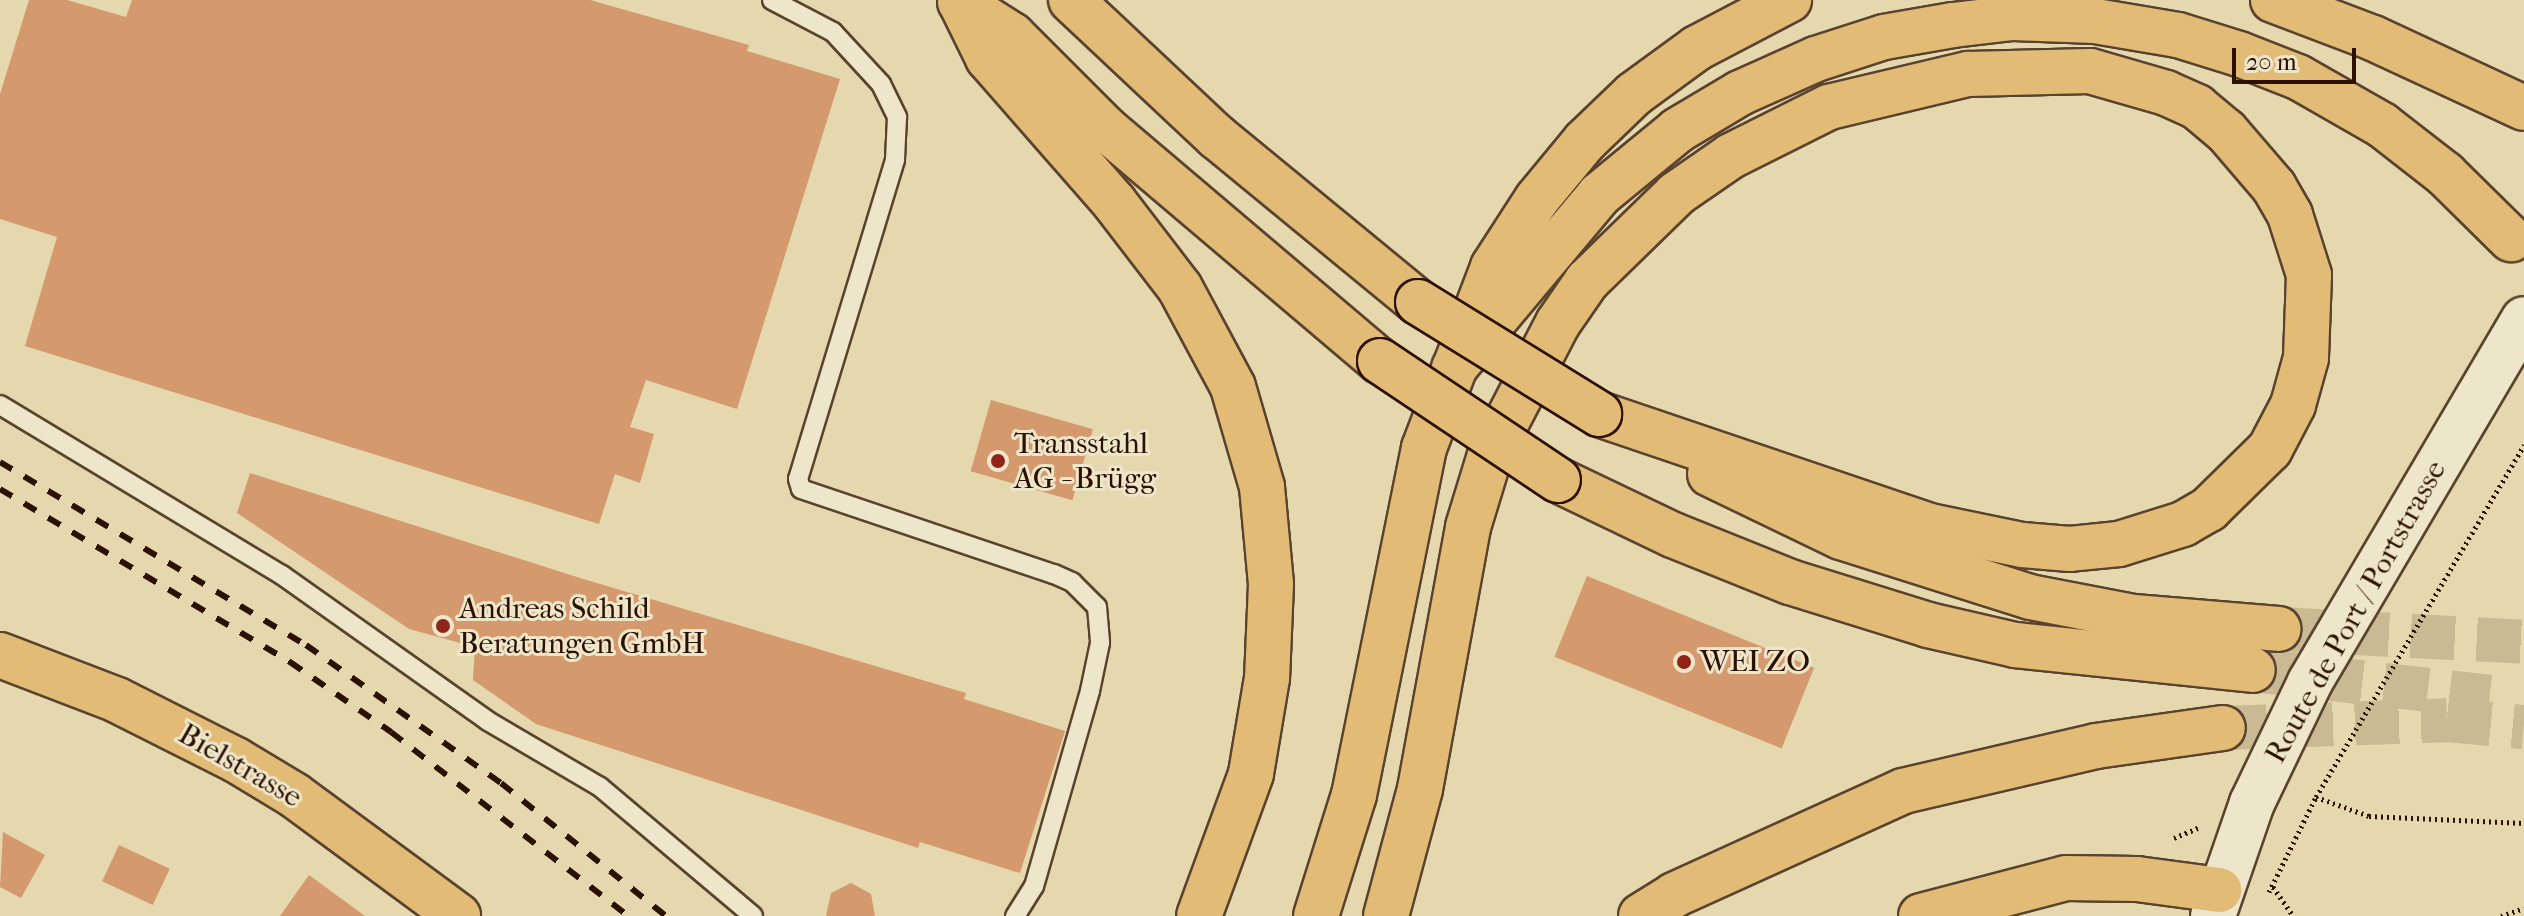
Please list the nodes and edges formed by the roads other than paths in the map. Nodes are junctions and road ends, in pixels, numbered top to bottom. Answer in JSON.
{"nodes":[{"id":1,"x":772,"y":0,"type":"edge"},
{"id":2,"x":1071,"y":0,"type":"edge"},
{"id":3,"x":1789,"y":0,"type":"edge"},
{"id":4,"x":2273,"y":0,"type":"edge"},
{"id":5,"x":960,"y":3,"type":"edge"},
{"id":6,"x":2524,"y":108,"type":"edge"},
{"id":7,"x":2511,"y":239,"type":"dead end"},
{"id":8,"x":2524,"y":319,"type":"edge"},
{"id":9,"x":1454,"y":368,"type":"junction"},
{"id":10,"x":0,"y":405,"type":"edge"},
{"id":11,"x":1599,"y":414,"type":"junction"},
{"id":12,"x":2279,"y":629,"type":"tunnel mouth"},
{"id":13,"x":0,"y":655,"type":"edge"},
{"id":14,"x":2253,"y":670,"type":"tunnel mouth"},
{"id":15,"x":2223,"y":728,"type":"tunnel mouth"},
{"id":16,"x":2216,"y":903,"type":"edge"},
{"id":17,"x":458,"y":916,"type":"edge"},
{"id":18,"x":753,"y":916,"type":"edge"},
{"id":19,"x":1015,"y":916,"type":"edge"},
{"id":20,"x":1199,"y":916,"type":"edge"},
{"id":21,"x":1316,"y":916,"type":"edge"},
{"id":22,"x":1386,"y":916,"type":"edge"},
{"id":23,"x":1641,"y":916,"type":"edge"},
{"id":24,"x":1921,"y":916,"type":"edge"}],
"edges":[{"from":1,"to":19,"type":"lane"},
{"from":2,"to":11,"type":"main road","bridge":true},
{"from":3,"to":9,"type":"main road"},
{"from":4,"to":6,"type":"main road"},
{"from":5,"to":14,"type":"main road","bridge":true},
{"from":5,"to":20,"type":"main road"},
{"from":7,"to":9,"type":"main road"},
{"from":8,"to":16,"type":"main road","name":"Route de Port / Portstrasse"},
{"from":9,"to":21,"type":"main road"},
{"from":10,"to":18,"type":"lane"},
{"from":11,"to":12,"type":"main road"},
{"from":11,"to":22,"type":"main road"},
{"from":13,"to":17,"type":"main road","name":"Bielstrasse"},
{"from":15,"to":23,"type":"main road"},
{"from":16,"to":24,"type":"main road"}]}
